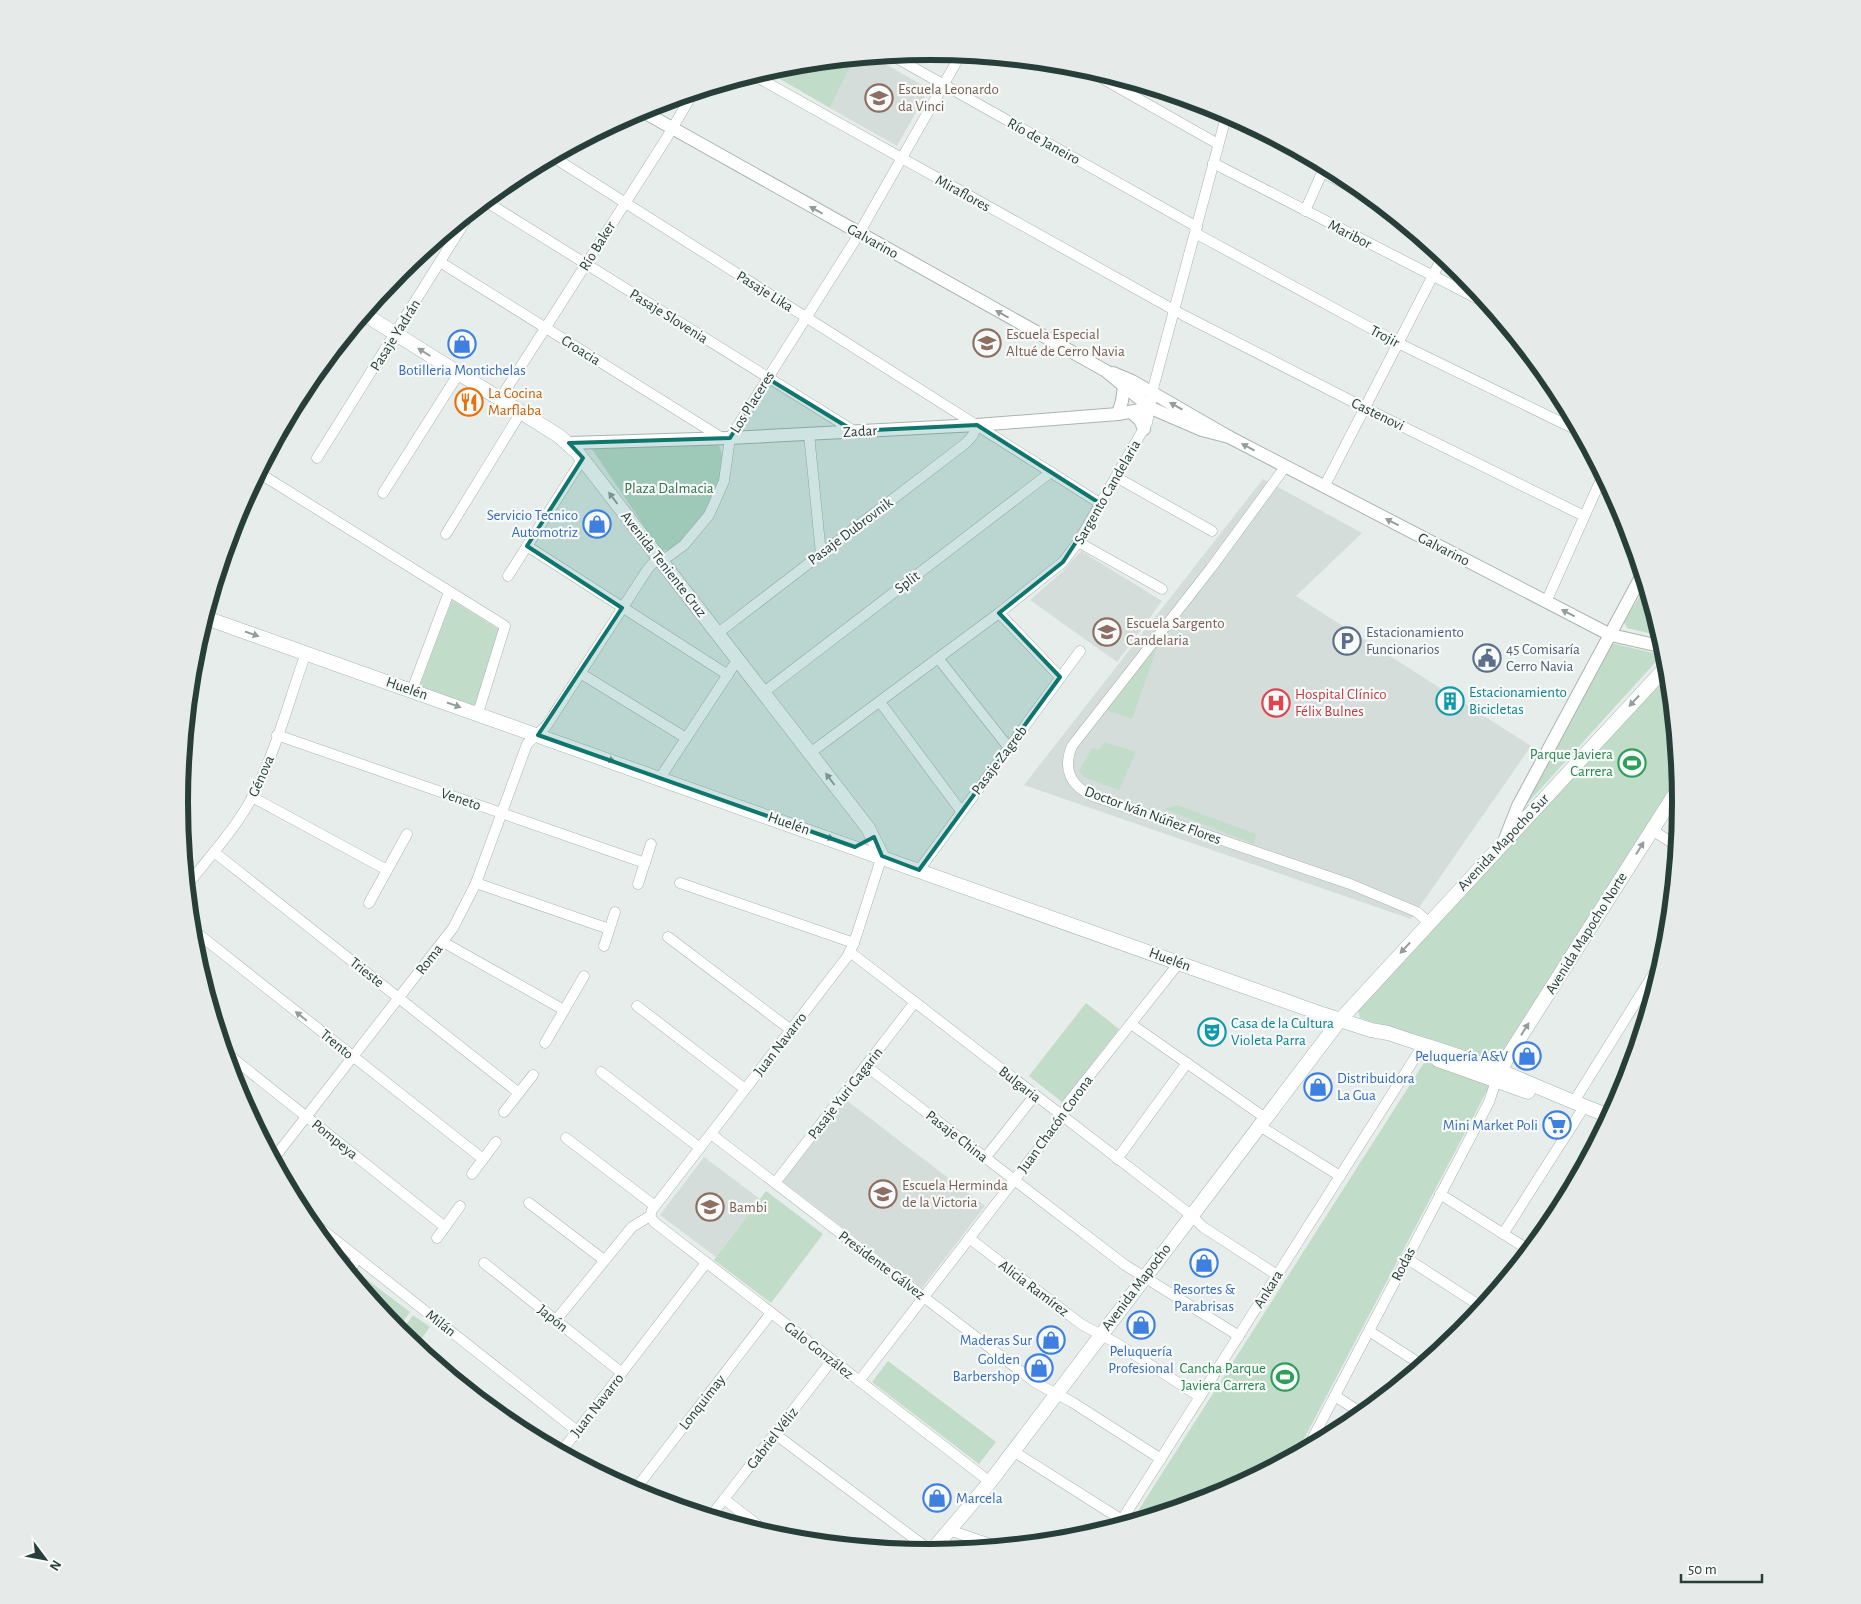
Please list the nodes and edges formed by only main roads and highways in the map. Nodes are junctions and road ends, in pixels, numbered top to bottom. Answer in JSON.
{"nodes":[{"id":1,"x":369,"y":317,"type":"edge"},
{"id":2,"x":212,"y":620,"type":"edge"},
{"id":3,"x":1661,"y":673,"type":"edge"},
{"id":4,"x":1672,"y":799,"type":"edge"},
{"id":5,"x":870,"y":832,"type":"junction"},
{"id":6,"x":855,"y":847,"type":"junction"},
{"id":7,"x":882,"y":856,"type":"junction"},
{"id":8,"x":1340,"y":1020,"type":"junction"},
{"id":9,"x":1371,"y":1030,"type":"junction"},
{"id":10,"x":1498,"y":1076,"type":"junction"},
{"id":11,"x":1603,"y":1114,"type":"edge"},
{"id":12,"x":937,"y":1544,"type":"edge"}],
"edges":[{"from":5,"to":1,"type":"main road","name":"Avenida Teniente Cruz","one_way":true},
{"from":2,"to":6,"type":"main road","name":"Huelén","one_way":true},
{"from":3,"to":8,"type":"main road","name":"Avenida Mapocho Sur","one_way":true},
{"from":10,"to":4,"type":"main road","name":"Avenida Mapocho Norte","one_way":true},
{"from":5,"to":6,"type":"main road"},
{"from":5,"to":7,"type":"main road","name":"Avenida Teniente Cruz"},
{"from":6,"to":7,"type":"main road","name":"Huelén"},
{"from":7,"to":8,"type":"main road","name":"Huelén"},
{"from":8,"to":9,"type":"main road","name":"Huelén"},
{"from":8,"to":12,"type":"main road","name":"Avenida Mapocho"},
{"from":9,"to":10,"type":"main road","name":"Huelén"},
{"from":9,"to":10,"type":"main road","name":"Huelén"},
{"from":10,"to":11,"type":"main road","name":"Huelén"}]}
